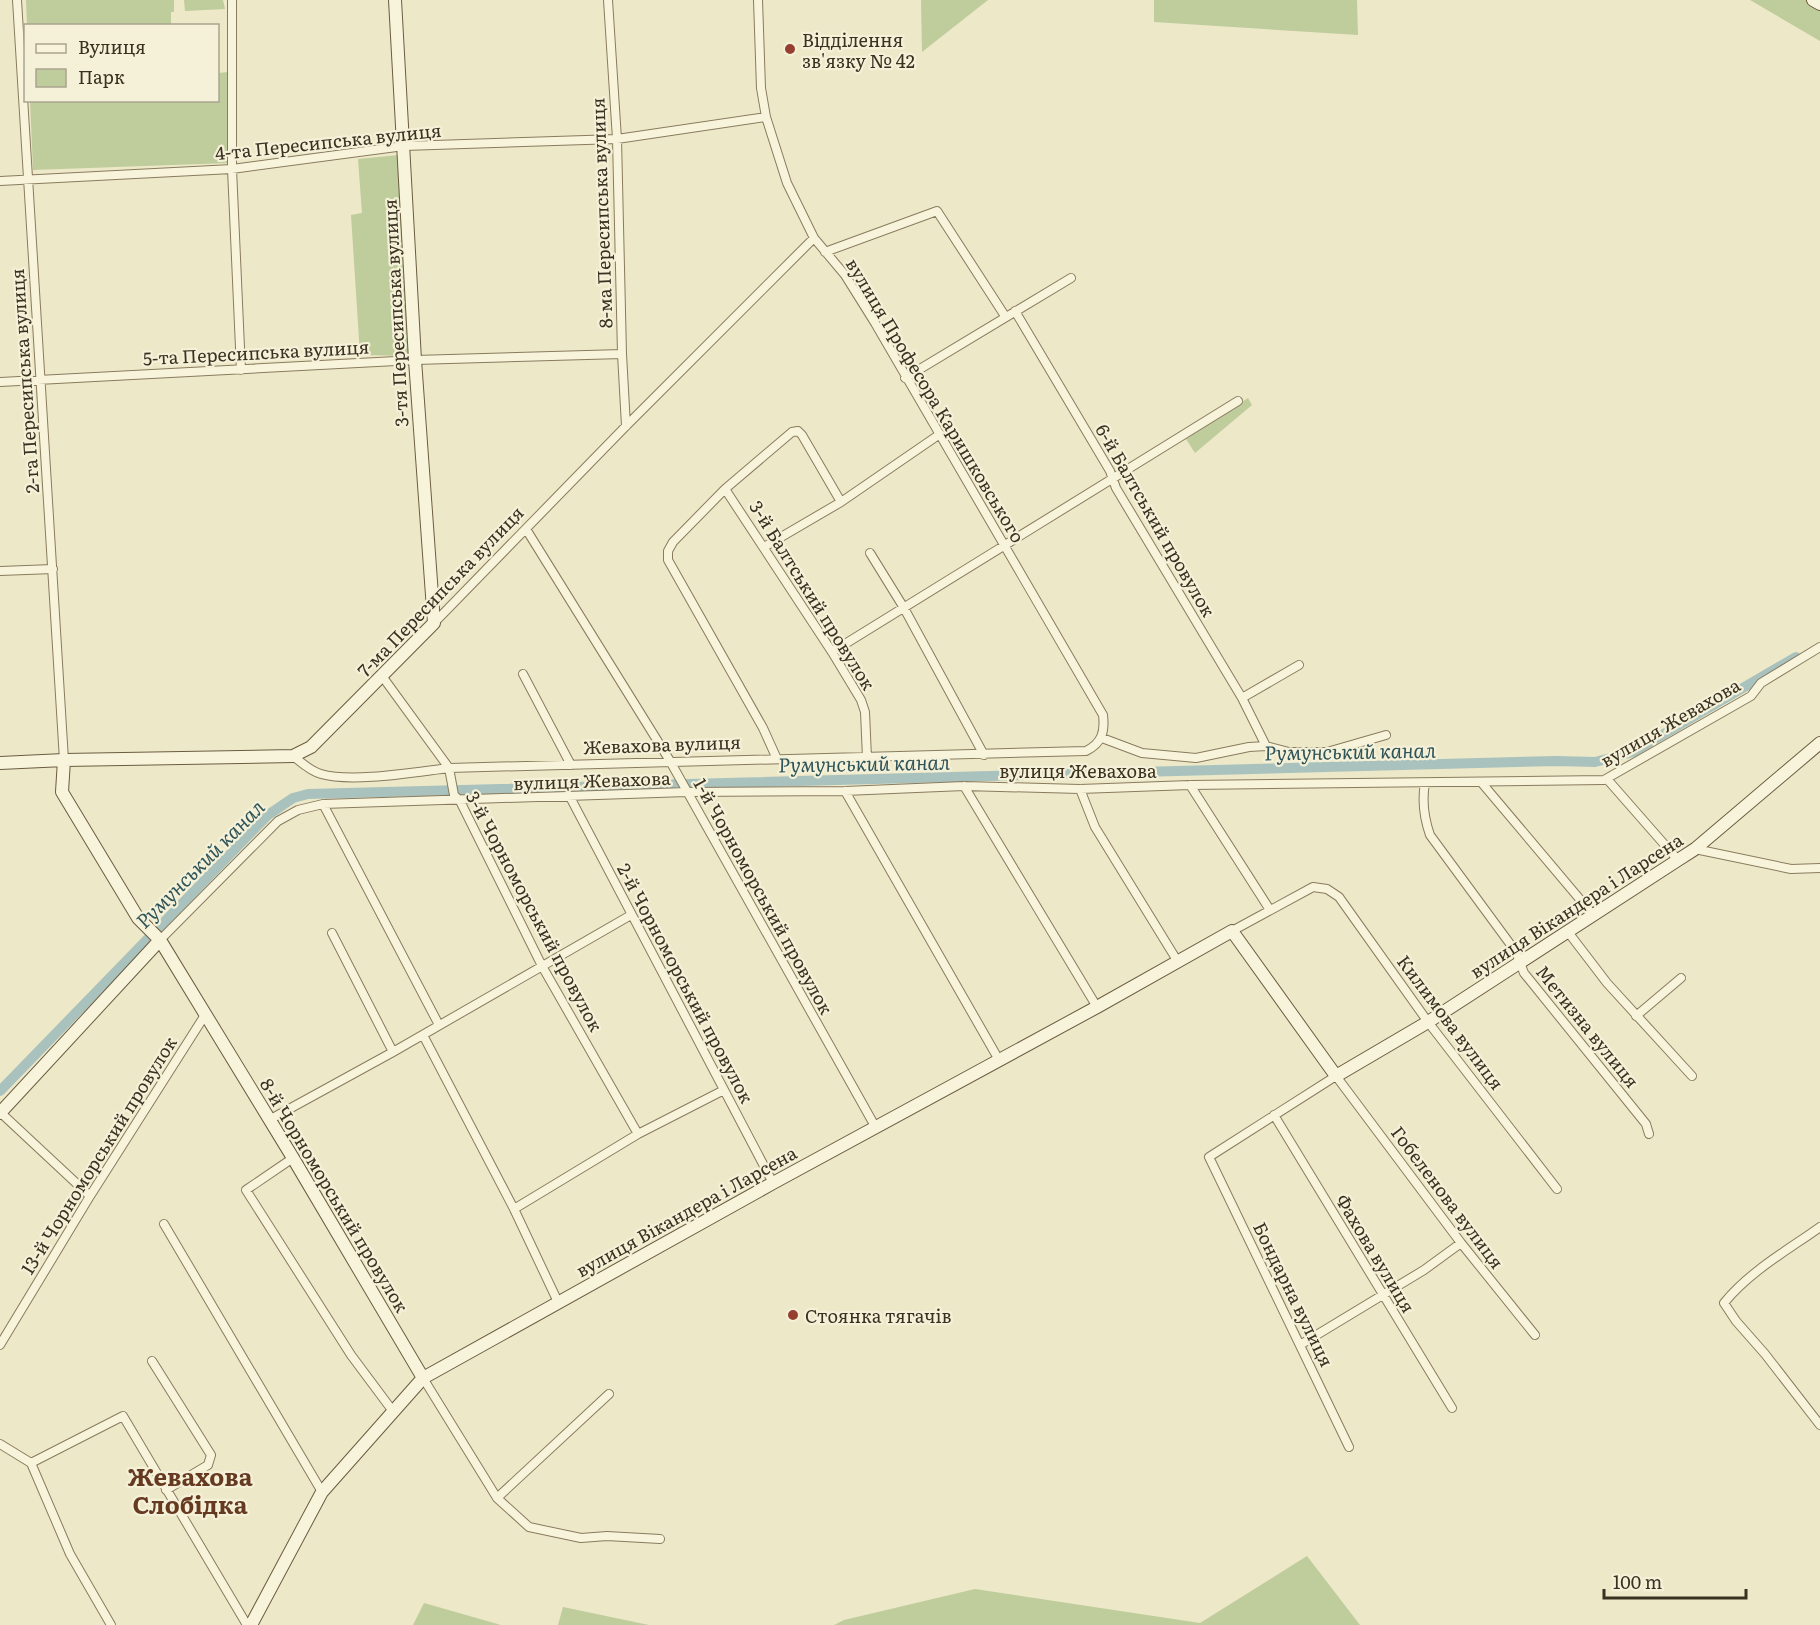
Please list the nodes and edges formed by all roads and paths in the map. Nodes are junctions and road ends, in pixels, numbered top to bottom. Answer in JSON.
{"nodes":[{"id":1,"x":17,"y":0,"type":"edge"},
{"id":2,"x":231,"y":0,"type":"edge"},
{"id":3,"x":395,"y":0,"type":"edge"},
{"id":4,"x":608,"y":0,"type":"edge"},
{"id":5,"x":758,"y":0,"type":"edge"},
{"id":6,"x":1813,"y":0,"type":"edge"},
{"id":7,"x":1820,"y":4,"type":"edge"},
{"id":8,"x":766,"y":117,"type":"junction"},
{"id":9,"x":617,"y":139,"type":"junction"},
{"id":10,"x":404,"y":146,"type":"junction"},
{"id":11,"x":232,"y":169,"type":"junction"},
{"id":12,"x":28,"y":178,"type":"junction"},
{"id":13,"x":0,"y":181,"type":"edge"},
{"id":14,"x":814,"y":238,"type":"junction"},
{"id":15,"x":825,"y":252,"type":"junction"},
{"id":16,"x":1071,"y":278,"type":"dead end"},
{"id":17,"x":1015,"y":311,"type":"junction"},
{"id":18,"x":1005,"y":316,"type":"junction"},
{"id":19,"x":622,"y":354,"type":"junction"},
{"id":20,"x":415,"y":360,"type":"junction"},
{"id":21,"x":241,"y":370,"type":"junction"},
{"id":22,"x":905,"y":378,"type":"junction"},
{"id":23,"x":40,"y":380,"type":"junction"},
{"id":24,"x":0,"y":382,"type":"edge"},
{"id":25,"x":1238,"y":401,"type":"dead end"},
{"id":26,"x":626,"y":426,"type":"junction"},
{"id":27,"x":940,"y":434,"type":"junction"},
{"id":28,"x":1113,"y":479,"type":"junction"},
{"id":29,"x":725,"y":489,"type":"junction"},
{"id":30,"x":841,"y":502,"type":"junction"},
{"id":31,"x":526,"y":529,"type":"junction"},
{"id":32,"x":1005,"y":546,"type":"junction"},
{"id":33,"x":764,"y":547,"type":"junction"},
{"id":34,"x":870,"y":553,"type":"dead end"},
{"id":35,"x":53,"y":569,"type":"junction"},
{"id":36,"x":0,"y":572,"type":"edge"},
{"id":37,"x":904,"y":608,"type":"junction"},
{"id":38,"x":434,"y":623,"type":"junction"},
{"id":39,"x":1820,"y":646,"type":"edge"},
{"id":40,"x":832,"y":652,"type":"junction"},
{"id":41,"x":1299,"y":664,"type":"dead end"},
{"id":42,"x":523,"y":674,"type":"dead end"},
{"id":43,"x":382,"y":676,"type":"junction"},
{"id":44,"x":1242,"y":698,"type":"junction"},
{"id":45,"x":1386,"y":735,"type":"dead end"},
{"id":46,"x":1102,"y":738,"type":"junction"},
{"id":47,"x":1820,"y":743,"type":"edge"},
{"id":48,"x":1266,"y":746,"type":"junction"},
{"id":49,"x":984,"y":755,"type":"junction"},
{"id":50,"x":293,"y":756,"type":"junction"},
{"id":51,"x":867,"y":758,"type":"junction"},
{"id":52,"x":777,"y":759,"type":"junction"},
{"id":53,"x":64,"y":760,"type":"junction"},
{"id":54,"x":0,"y":763,"type":"edge"},
{"id":55,"x":671,"y":764,"type":"junction"},
{"id":56,"x":571,"y":765,"type":"junction"},
{"id":57,"x":449,"y":771,"type":"junction"},
{"id":58,"x":1608,"y":779,"type":"junction"},
{"id":59,"x":1481,"y":782,"type":"junction"},
{"id":60,"x":1425,"y":783,"type":"junction"},
{"id":61,"x":1190,"y":785,"type":"junction"},
{"id":62,"x":964,"y":786,"type":"junction"},
{"id":63,"x":1080,"y":789,"type":"junction"},
{"id":64,"x":686,"y":790,"type":"junction"},
{"id":65,"x":845,"y":791,"type":"junction"},
{"id":66,"x":570,"y":797,"type":"junction"},
{"id":67,"x":457,"y":798,"type":"junction"},
{"id":68,"x":323,"y":804,"type":"junction"},
{"id":69,"x":1695,"y":849,"type":"junction"},
{"id":70,"x":1678,"y":861,"type":"junction"},
{"id":71,"x":1820,"y":868,"type":"edge"},
{"id":72,"x":1313,"y":887,"type":"joint"},
{"id":73,"x":1270,"y":910,"type":"junction"},
{"id":74,"x":631,"y":915,"type":"junction"},
{"id":75,"x":1594,"y":916,"type":"junction"},
{"id":76,"x":1232,"y":931,"type":"junction"},
{"id":77,"x":1568,"y":932,"type":"junction"},
{"id":78,"x":332,"y":933,"type":"dead end"},
{"id":79,"x":160,"y":940,"type":"junction"},
{"id":80,"x":1178,"y":962,"type":"junction"},
{"id":81,"x":1520,"y":963,"type":"junction"},
{"id":82,"x":542,"y":966,"type":"junction"},
{"id":83,"x":1681,"y":978,"type":"dead end"},
{"id":84,"x":1096,"y":1008,"type":"junction"},
{"id":85,"x":205,"y":1015,"type":"junction"},
{"id":86,"x":1636,"y":1016,"type":"junction"},
{"id":87,"x":1428,"y":1022,"type":"junction"},
{"id":88,"x":439,"y":1024,"type":"junction"},
{"id":89,"x":423,"y":1035,"type":"junction"},
{"id":90,"x":393,"y":1052,"type":"junction"},
{"id":91,"x":999,"y":1060,"type":"junction"},
{"id":92,"x":1336,"y":1076,"type":"junction"},
{"id":93,"x":1692,"y":1077,"type":"dead end"},
{"id":94,"x":724,"y":1090,"type":"junction"},
{"id":95,"x":0,"y":1113,"type":"edge"},
{"id":96,"x":1274,"y":1115,"type":"junction"},
{"id":97,"x":269,"y":1120,"type":"junction"},
{"id":98,"x":876,"y":1128,"type":"junction"},
{"id":99,"x":638,"y":1134,"type":"junction"},
{"id":100,"x":1649,"y":1134,"type":"dead end"},
{"id":101,"x":1209,"y":1157,"type":"joint"},
{"id":102,"x":293,"y":1158,"type":"junction"},
{"id":103,"x":772,"y":1184,"type":"junction"},
{"id":104,"x":1557,"y":1188,"type":"dead end"},
{"id":105,"x":90,"y":1196,"type":"junction"},
{"id":106,"x":514,"y":1209,"type":"junction"},
{"id":107,"x":164,"y":1224,"type":"dead end"},
{"id":108,"x":1820,"y":1227,"type":"edge"},
{"id":109,"x":1461,"y":1243,"type":"junction"},
{"id":110,"x":1382,"y":1296,"type":"junction"},
{"id":111,"x":558,"y":1302,"type":"junction"},
{"id":112,"x":1535,"y":1335,"type":"dead end"},
{"id":113,"x":0,"y":1345,"type":"edge"},
{"id":114,"x":1300,"y":1345,"type":"junction"},
{"id":115,"x":152,"y":1361,"type":"dead end"},
{"id":116,"x":423,"y":1378,"type":"junction"},
{"id":117,"x":609,"y":1394,"type":"dead end"},
{"id":118,"x":1452,"y":1408,"type":"dead end"},
{"id":119,"x":392,"y":1410,"type":"junction"},
{"id":120,"x":1820,"y":1425,"type":"edge"},
{"id":121,"x":0,"y":1444,"type":"edge"},
{"id":122,"x":1350,"y":1447,"type":"dead end"},
{"id":123,"x":31,"y":1463,"type":"junction"},
{"id":124,"x":166,"y":1490,"type":"junction"},
{"id":125,"x":322,"y":1492,"type":"junction"},
{"id":126,"x":497,"y":1498,"type":"junction"},
{"id":127,"x":660,"y":1539,"type":"dead end"},
{"id":128,"x":111,"y":1625,"type":"edge"},
{"id":129,"x":249,"y":1625,"type":"edge"}],
"edges":[{"from":1,"to":12,"type":"street","name":"2-га Пересипська вулиця"},
{"from":2,"to":11,"type":"street"},
{"from":3,"to":10,"type":"street","name":"3-тя Пересипська вулиця"},
{"from":4,"to":9,"type":"street","name":"8-ма Пересипська вулиця"},
{"from":5,"to":8,"type":"street","name":"вулиця Професора Каришковського"},
{"from":6,"to":7,"type":"street"},
{"from":8,"to":9,"type":"street","name":"4-та Пересипська вулиця"},
{"from":8,"to":14,"type":"street","name":"вулиця Професора Каришковського"},
{"from":9,"to":10,"type":"street","name":"4-та Пересипська вулиця"},
{"from":9,"to":19,"type":"street","name":"8-ма Пересипська вулиця"},
{"from":10,"to":11,"type":"street","name":"4-та Пересипська вулиця"},
{"from":10,"to":20,"type":"street","name":"3-тя Пересипська вулиця"},
{"from":11,"to":12,"type":"street","name":"4-та Пересипська вулиця"},
{"from":11,"to":21,"type":"street"},
{"from":12,"to":13,"type":"street","name":"4-та Пересипська вулиця"},
{"from":12,"to":23,"type":"street","name":"2-га Пересипська вулиця"},
{"from":14,"to":15,"type":"street","name":"вулиця Професора Каришковського"},
{"from":14,"to":26,"type":"street","name":"7-ма Пересипська вулиця"},
{"from":15,"to":18,"type":"street"},
{"from":15,"to":22,"type":"street","name":"вулиця Професора Каришковського"},
{"from":16,"to":17,"type":"street"},
{"from":17,"to":18,"type":"street"},
{"from":17,"to":28,"type":"street","name":"6-й Балтський провулок"},
{"from":18,"to":22,"type":"street"},
{"from":19,"to":20,"type":"street","name":"5-та Пересипська вулиця"},
{"from":19,"to":26,"type":"street","name":"8-ма Пересипська вулиця"},
{"from":20,"to":21,"type":"street","name":"5-та Пересипська вулиця"},
{"from":20,"to":38,"type":"street","name":"3-тя Пересипська вулиця"},
{"from":21,"to":23,"type":"street","name":"5-та Пересипська вулиця"},
{"from":22,"to":27,"type":"street","name":"вулиця Професора Каришковського"},
{"from":23,"to":24,"type":"street","name":"5-та Пересипська вулиця"},
{"from":23,"to":35,"type":"street","name":"2-га Пересипська вулиця"},
{"from":25,"to":28,"type":"street"},
{"from":26,"to":31,"type":"street","name":"7-ма Пересипська вулиця"},
{"from":27,"to":30,"type":"street"},
{"from":27,"to":32,"type":"street","name":"вулиця Професора Каришковського"},
{"from":28,"to":32,"type":"street"},
{"from":28,"to":44,"type":"street","name":"6-й Балтський провулок"},
{"from":29,"to":30,"type":"street"},
{"from":29,"to":33,"type":"street","name":"3-й Балтський провулок"},
{"from":29,"to":52,"type":"street"},
{"from":30,"to":33,"type":"street"},
{"from":31,"to":38,"type":"street","name":"7-ма Пересипська вулиця"},
{"from":31,"to":55,"type":"street","name":"1-й Чорноморський провулок"},
{"from":32,"to":37,"type":"street"},
{"from":32,"to":46,"type":"street","name":"вулиця Професора Каришковського"},
{"from":33,"to":40,"type":"street","name":"3-й Балтський провулок"},
{"from":34,"to":37,"type":"street"},
{"from":35,"to":36,"type":"street"},
{"from":35,"to":53,"type":"street","name":"2-га Пересипська вулиця"},
{"from":37,"to":40,"type":"street"},
{"from":37,"to":49,"type":"street"},
{"from":38,"to":43,"type":"street","name":"7-ма Пересипська вулиця"},
{"from":39,"to":58,"type":"street","name":"вулиця Жевахова"},
{"from":40,"to":51,"type":"street","name":"3-й Балтський провулок"},
{"from":41,"to":44,"type":"street"},
{"from":42,"to":56,"type":"street"},
{"from":43,"to":50,"type":"street","name":"7-ма Пересипська вулиця"},
{"from":43,"to":57,"type":"street","name":"3-й Чорноморський провулок"},
{"from":44,"to":48,"type":"street","name":"6-й Балтський провулок"},
{"from":45,"to":48,"type":"street"},
{"from":46,"to":48,"type":"street"},
{"from":46,"to":49,"type":"street","name":"Жевахова вулиця"},
{"from":47,"to":69,"type":"street","name":"вулиця Вікандера і Ларсена"},
{"from":49,"to":51,"type":"street","name":"Жевахова вулиця"},
{"from":50,"to":53,"type":"street"},
{"from":50,"to":57,"type":"street","name":"Жевахова вулиця"},
{"from":51,"to":52,"type":"street","name":"Жевахова вулиця"},
{"from":52,"to":55,"type":"street","name":"Жевахова вулиця"},
{"from":53,"to":54,"type":"street"},
{"from":53,"to":79,"type":"street","name":"8-й Чорноморський провулок"},
{"from":55,"to":56,"type":"street","name":"Жевахова вулиця"},
{"from":55,"to":64,"type":"street","name":"1-й Чорноморський провулок"},
{"from":56,"to":57,"type":"street","name":"Жевахова вулиця"},
{"from":57,"to":67,"type":"street","name":"3-й Чорноморський провулок"},
{"from":58,"to":59,"type":"street","name":"вулиця Жевахова"},
{"from":58,"to":70,"type":"street"},
{"from":59,"to":60,"type":"street","name":"вулиця Жевахова"},
{"from":59,"to":75,"type":"street"},
{"from":60,"to":61,"type":"street","name":"вулиця Жевахова"},
{"from":60,"to":81,"type":"street","name":"Метизна вулиця"},
{"from":61,"to":63,"type":"street","name":"вулиця Жевахова"},
{"from":61,"to":73,"type":"street"},
{"from":62,"to":63,"type":"street","name":"вулиця Жевахова"},
{"from":62,"to":65,"type":"street","name":"вулиця Жевахова"},
{"from":62,"to":84,"type":"street"},
{"from":63,"to":80,"type":"street"},
{"from":64,"to":65,"type":"street","name":"вулиця Жевахова"},
{"from":64,"to":66,"type":"street","name":"вулиця Жевахова"},
{"from":64,"to":98,"type":"street","name":"1-й Чорноморський провулок"},
{"from":65,"to":91,"type":"street"},
{"from":66,"to":67,"type":"street","name":"вулиця Жевахова"},
{"from":66,"to":74,"type":"street","name":"2-й Чорноморський провулок"},
{"from":67,"to":68,"type":"street","name":"вулиця Жевахова"},
{"from":67,"to":82,"type":"street","name":"3-й Чорноморський провулок"},
{"from":68,"to":79,"type":"street","name":"вулиця Жевахова"},
{"from":68,"to":88,"type":"street"},
{"from":69,"to":70,"type":"street","name":"вулиця Вікандера і Ларсена"},
{"from":69,"to":71,"type":"street"},
{"from":70,"to":75,"type":"street","name":"вулиця Вікандера і Ларсена"},
{"from":72,"to":73,"type":"street","name":"вулиця Вікандера і Ларсена"},
{"from":72,"to":87,"type":"street","name":"Килимова вулиця"},
{"from":73,"to":76,"type":"street","name":"вулиця Вікандера і Ларсена"},
{"from":74,"to":82,"type":"street"},
{"from":74,"to":94,"type":"street","name":"2-й Чорноморський провулок"},
{"from":75,"to":77,"type":"street","name":"вулиця Вікандера і Ларсена"},
{"from":76,"to":80,"type":"street","name":"вулиця Вікандера і Ларсена"},
{"from":76,"to":92,"type":"street"},
{"from":77,"to":81,"type":"street","name":"вулиця Вікандера і Ларсена"},
{"from":77,"to":86,"type":"street"},
{"from":78,"to":90,"type":"street"},
{"from":79,"to":85,"type":"street","name":"8-й Чорноморський провулок"},
{"from":79,"to":95,"type":"street"},
{"from":80,"to":84,"type":"street","name":"вулиця Вікандера і Ларсена"},
{"from":81,"to":87,"type":"street","name":"вулиця Вікандера і Ларсена"},
{"from":81,"to":100,"type":"street","name":"Метизна вулиця"},
{"from":82,"to":88,"type":"street"},
{"from":82,"to":99,"type":"street","name":"3-й Чорноморський провулок"},
{"from":83,"to":86,"type":"street"},
{"from":84,"to":91,"type":"street","name":"вулиця Вікандера і Ларсена"},
{"from":85,"to":97,"type":"street","name":"8-й Чорноморський провулок"},
{"from":85,"to":105,"type":"street","name":"13-й Чорноморський провулок"},
{"from":86,"to":93,"type":"street"},
{"from":87,"to":92,"type":"street","name":"вулиця Вікандера і Ларсена"},
{"from":87,"to":104,"type":"street","name":"Килимова вулиця"},
{"from":88,"to":89,"type":"street"},
{"from":89,"to":90,"type":"street"},
{"from":89,"to":106,"type":"street"},
{"from":90,"to":97,"type":"street"},
{"from":91,"to":98,"type":"street","name":"вулиця Вікандера і Ларсена"},
{"from":92,"to":96,"type":"street","name":"вулиця Вікандера і Ларсена"},
{"from":92,"to":109,"type":"street","name":"Гобеленова вулиця"},
{"from":94,"to":99,"type":"street"},
{"from":94,"to":103,"type":"street","name":"2-й Чорноморський провулок"},
{"from":95,"to":105,"type":"street"},
{"from":96,"to":101,"type":"street","name":"вулиця Вікандера і Ларсена"},
{"from":96,"to":110,"type":"street","name":"Фахова вулиця"},
{"from":97,"to":102,"type":"street","name":"8-й Чорноморський провулок"},
{"from":98,"to":103,"type":"street","name":"вулиця Вікандера і Ларсена"},
{"from":99,"to":106,"type":"street"},
{"from":101,"to":114,"type":"street","name":"Бондарна вулиця"},
{"from":102,"to":116,"type":"street","name":"8-й Чорноморський провулок"},
{"from":102,"to":119,"type":"street"},
{"from":103,"to":111,"type":"street","name":"вулиця Вікандера і Ларсена"},
{"from":105,"to":113,"type":"street","name":"13-й Чорноморський провулок"},
{"from":106,"to":111,"type":"street"},
{"from":107,"to":125,"type":"street"},
{"from":108,"to":120,"type":"street"},
{"from":109,"to":110,"type":"street"},
{"from":109,"to":112,"type":"street","name":"Гобеленова вулиця"},
{"from":110,"to":114,"type":"street"},
{"from":110,"to":118,"type":"street","name":"Фахова вулиця"},
{"from":111,"to":116,"type":"street","name":"вулиця Вікандера і Ларсена"},
{"from":114,"to":122,"type":"street","name":"Бондарна вулиця"},
{"from":115,"to":124,"type":"street"},
{"from":116,"to":119,"type":"street","name":"вулиця Вікандера і Ларсена"},
{"from":116,"to":126,"type":"street","name":"8-й Чорноморський провулок"},
{"from":117,"to":126,"type":"street"},
{"from":119,"to":125,"type":"street","name":"вулиця Вікандера і Ларсена"},
{"from":121,"to":123,"type":"street"},
{"from":123,"to":124,"type":"street"},
{"from":123,"to":128,"type":"street"},
{"from":124,"to":129,"type":"street"},
{"from":125,"to":129,"type":"street","name":"вулиця Вікандера і Ларсена"},
{"from":126,"to":127,"type":"street","name":"8-й Чорноморський провулок"}]}
